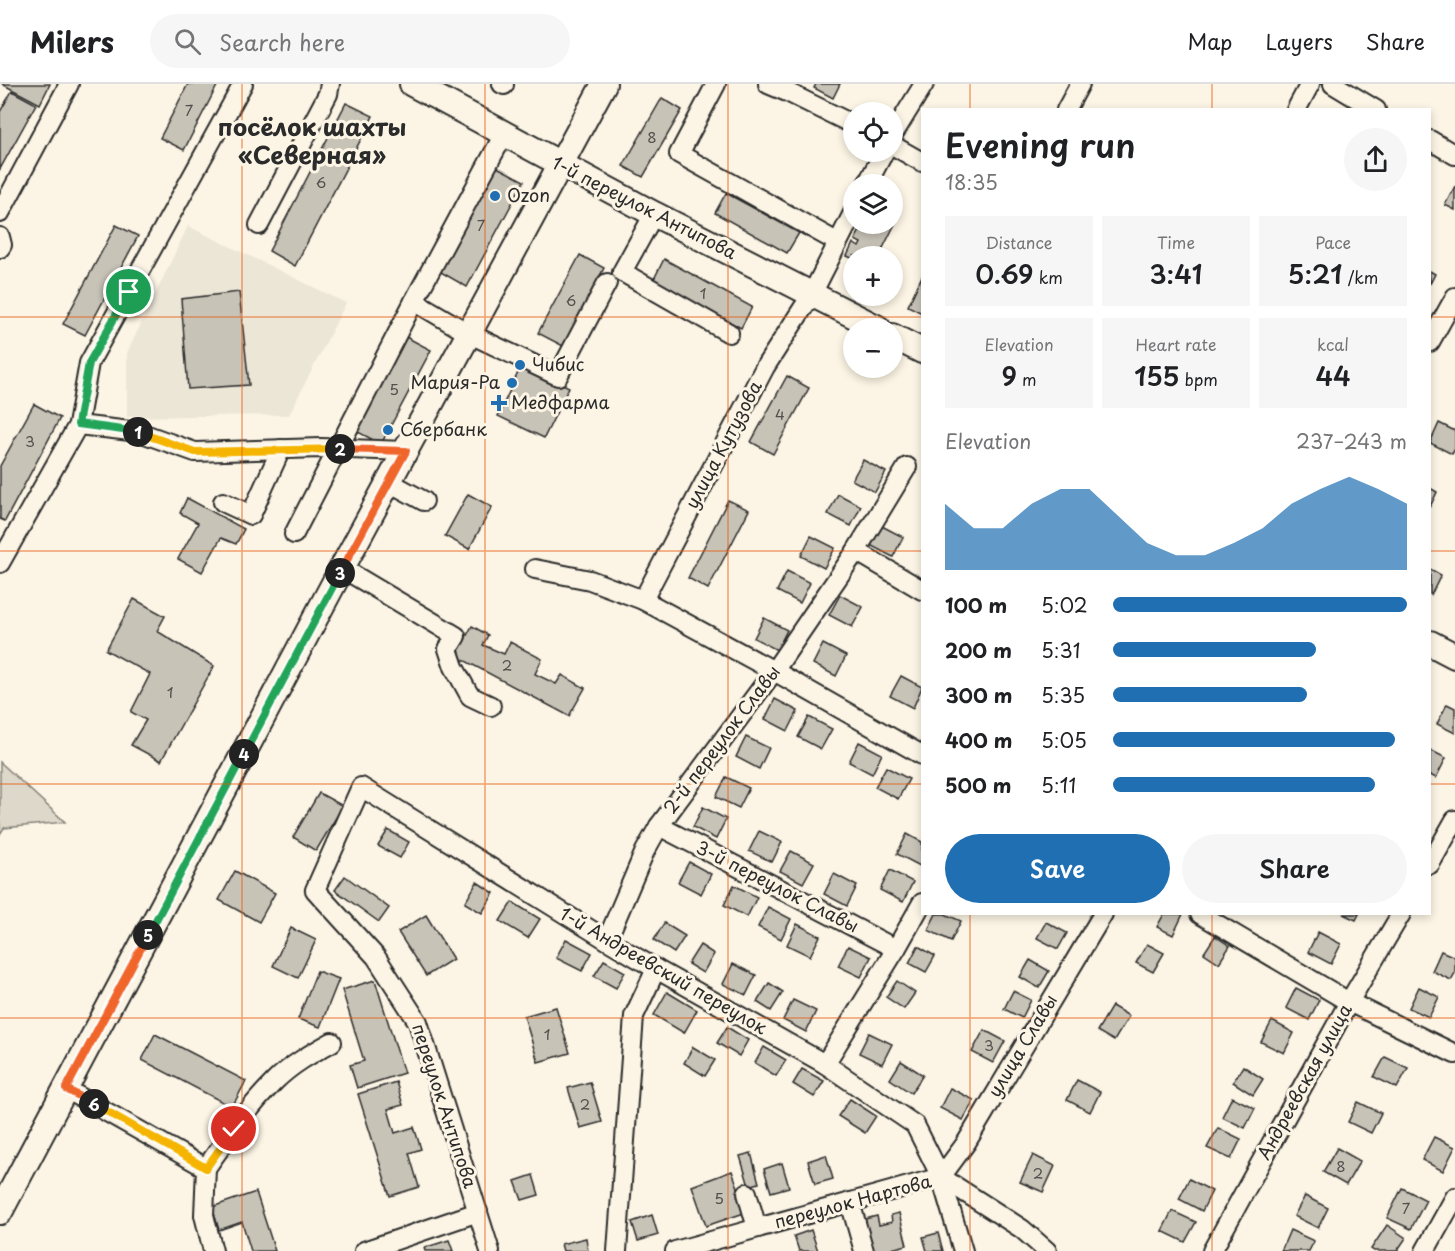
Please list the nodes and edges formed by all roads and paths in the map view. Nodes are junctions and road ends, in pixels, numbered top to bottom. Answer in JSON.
{"nodes":[{"id":1,"x":69,"y":84,"type":"edge"},
{"id":2,"x":243,"y":84,"type":"edge"},
{"id":3,"x":330,"y":84,"type":"edge"},
{"id":4,"x":604,"y":84,"type":"edge"},
{"id":5,"x":716,"y":84,"type":"edge"},
{"id":6,"x":768,"y":84,"type":"edge"},
{"id":7,"x":924,"y":84,"type":"edge"},
{"id":8,"x":1080,"y":84,"type":"edge"},
{"id":9,"x":1310,"y":84,"type":"edge"},
{"id":10,"x":1332,"y":84,"type":"edge"},
{"id":11,"x":426,"y":87,"type":"edge"},
{"id":12,"x":789,"y":88,"type":"edge"},
{"id":13,"x":1067,"y":108,"type":"edge"},
{"id":14,"x":1297,"y":108,"type":"edge"},
{"id":15,"x":1373,"y":108,"type":"edge"},
{"id":16,"x":903,"y":118,"type":"edge"},
{"id":17,"x":843,"y":119,"type":"edge"},
{"id":18,"x":504,"y":134,"type":"junction"},
{"id":19,"x":1431,"y":141,"type":"edge"},
{"id":20,"x":903,"y":151,"type":"edge"},
{"id":21,"x":1455,"y":155,"type":"edge"},
{"id":22,"x":921,"y":161,"type":"edge"},
{"id":23,"x":560,"y":165,"type":"junction"},
{"id":24,"x":0,"y":213,"type":"edge"},
{"id":25,"x":654,"y":214,"type":"junction"},
{"id":26,"x":259,"y":225,"type":"dead end"},
{"id":27,"x":843,"y":231,"type":"edge"},
{"id":28,"x":0,"y":237,"type":"edge"},
{"id":29,"x":837,"y":242,"type":"junction"},
{"id":30,"x":0,"y":248,"type":"edge"},
{"id":31,"x":607,"y":282,"type":"dead end"},
{"id":32,"x":812,"y":294,"type":"junction"},
{"id":33,"x":1455,"y":297,"type":"edge"},
{"id":34,"x":414,"y":301,"type":"junction"},
{"id":35,"x":859,"y":318,"type":"edge"},
{"id":36,"x":468,"y":333,"type":"junction"},
{"id":37,"x":729,"y":333,"type":"dead end"},
{"id":38,"x":1431,"y":340,"type":"edge"},
{"id":39,"x":903,"y":342,"type":"edge"},
{"id":40,"x":921,"y":350,"type":"edge"},
{"id":41,"x":78,"y":424,"type":"junction"},
{"id":42,"x":338,"y":448,"type":"junction"},
{"id":43,"x":281,"y":449,"type":"junction"},
{"id":44,"x":406,"y":451,"type":"junction"},
{"id":45,"x":907,"y":467,"type":"dead end"},
{"id":46,"x":389,"y":482,"type":"junction"},
{"id":47,"x":424,"y":501,"type":"dead end"},
{"id":48,"x":223,"y":502,"type":"dead end"},
{"id":49,"x":294,"y":534,"type":"dead end"},
{"id":50,"x":856,"y":551,"type":"junction"},
{"id":51,"x":0,"y":563,"type":"edge"},
{"id":52,"x":342,"y":568,"type":"junction"},
{"id":53,"x":535,"y":569,"type":"dead end"},
{"id":54,"x":921,"y":589,"type":"edge"},
{"id":55,"x":643,"y":600,"type":"junction"},
{"id":56,"x":1431,"y":644,"type":"edge"},
{"id":57,"x":1455,"y":656,"type":"edge"},
{"id":58,"x":774,"y":671,"type":"junction"},
{"id":59,"x":491,"y":706,"type":"dead end"},
{"id":60,"x":921,"y":754,"type":"edge"},
{"id":61,"x":361,"y":787,"type":"joint"},
{"id":62,"x":1455,"y":820,"type":"edge"},
{"id":63,"x":658,"y":826,"type":"junction"},
{"id":64,"x":1431,"y":862,"type":"edge"},
{"id":65,"x":921,"y":905,"type":"edge"},
{"id":66,"x":1102,"y":915,"type":"edge"},
{"id":67,"x":1202,"y":915,"type":"edge"},
{"id":68,"x":1400,"y":915,"type":"edge"},
{"id":69,"x":607,"y":940,"type":"junction"},
{"id":70,"x":896,"y":949,"type":"junction"},
{"id":71,"x":656,"y":969,"type":"junction"},
{"id":72,"x":1349,"y":1002,"type":"junction"},
{"id":73,"x":332,"y":1042,"type":"dead end"},
{"id":74,"x":1455,"y":1054,"type":"edge"},
{"id":75,"x":825,"y":1064,"type":"junction"},
{"id":76,"x":66,"y":1089,"type":"junction"},
{"id":77,"x":206,"y":1168,"type":"junction"},
{"id":78,"x":941,"y":1177,"type":"junction"},
{"id":79,"x":747,"y":1193,"type":"dead end"},
{"id":80,"x":1455,"y":1197,"type":"edge"},
{"id":81,"x":850,"y":1202,"type":"junction"},
{"id":82,"x":0,"y":1212,"type":"edge"},
{"id":83,"x":478,"y":1212,"type":"junction"},
{"id":84,"x":758,"y":1228,"type":"junction"},
{"id":85,"x":734,"y":1243,"type":"edge"},
{"id":86,"x":213,"y":1251,"type":"edge"},
{"id":87,"x":364,"y":1251,"type":"edge"},
{"id":88,"x":490,"y":1251,"type":"edge"},
{"id":89,"x":617,"y":1251,"type":"edge"},
{"id":90,"x":675,"y":1251,"type":"edge"},
{"id":91,"x":864,"y":1251,"type":"edge"},
{"id":92,"x":963,"y":1251,"type":"edge"},
{"id":93,"x":1047,"y":1251,"type":"edge"},
{"id":94,"x":1212,"y":1251,"type":"edge"},
{"id":95,"x":1425,"y":1251,"type":"edge"}],
"edges":[{"from":1,"to":24,"type":"street"},
{"from":2,"to":41,"type":"street"},
{"from":3,"to":26,"type":"street"},
{"from":4,"to":23,"type":"main road"},
{"from":5,"to":29,"type":"street"},
{"from":6,"to":12,"type":"street"},
{"from":7,"to":16,"type":"street"},
{"from":8,"to":13,"type":"street"},
{"from":9,"to":14,"type":"street"},
{"from":10,"to":15,"type":"street"},
{"from":11,"to":18,"type":"main road","name":"1-й переулок Антипова"},
{"from":12,"to":17,"type":"street"},
{"from":18,"to":23,"type":"main road","name":"1-й переулок Антипова"},
{"from":18,"to":34,"type":"street"},
{"from":19,"to":21,"type":"street"},
{"from":20,"to":22,"type":"street"},
{"from":23,"to":25,"type":"main road","name":"1-й переулок Антипова"},
{"from":23,"to":36,"type":"main road"},
{"from":25,"to":32,"type":"main road","name":"1-й переулок Антипова"},
{"from":25,"to":37,"type":"street"},
{"from":27,"to":29,"type":"street","name":"улица Кутузова"},
{"from":28,"to":30,"type":"street"},
{"from":29,"to":32,"type":"street","name":"улица Кутузова"},
{"from":31,"to":36,"type":"street"},
{"from":32,"to":35,"type":"main road","name":"1-й переулок Антипова"},
{"from":32,"to":55,"type":"street","name":"улица Кутузова"},
{"from":33,"to":38,"type":"street"},
{"from":34,"to":36,"type":"street"},
{"from":34,"to":42,"type":"street"},
{"from":36,"to":44,"type":"main road"},
{"from":39,"to":40,"type":"main road"},
{"from":41,"to":43,"type":"street"},
{"from":41,"to":51,"type":"street"},
{"from":42,"to":43,"type":"street"},
{"from":42,"to":44,"type":"street"},
{"from":42,"to":49,"type":"street"},
{"from":43,"to":48,"type":"street"},
{"from":44,"to":46,"type":"main road"},
{"from":45,"to":50,"type":"street","name":"2-й переулок Славы"},
{"from":46,"to":47,"type":"street"},
{"from":46,"to":52,"type":"main road"},
{"from":50,"to":54,"type":"street"},
{"from":50,"to":58,"type":"street","name":"2-й переулок Славы"},
{"from":52,"to":59,"type":"street"},
{"from":52,"to":76,"type":"main road"},
{"from":53,"to":55,"type":"street"},
{"from":55,"to":58,"type":"street"},
{"from":56,"to":57,"type":"main road"},
{"from":58,"to":60,"type":"street"},
{"from":58,"to":63,"type":"street","name":"2-й переулок Славы"},
{"from":61,"to":69,"type":"street","name":"1-й Андреевский переулок"},
{"from":61,"to":83,"type":"street","name":"переулок Антипова"},
{"from":62,"to":64,"type":"street"},
{"from":63,"to":69,"type":"street","name":"2-й переулок Славы"},
{"from":63,"to":70,"type":"street","name":"3-й переулок Славы"},
{"from":65,"to":70,"type":"street"},
{"from":66,"to":78,"type":"street","name":"улица Славы"},
{"from":67,"to":72,"type":"street"},
{"from":68,"to":72,"type":"street","name":"Андреевская улица"},
{"from":69,"to":71,"type":"street","name":"1-й Андреевский переулок"},
{"from":70,"to":75,"type":"street"},
{"from":71,"to":75,"type":"street","name":"1-й Андреевский переулок"},
{"from":71,"to":89,"type":"street"},
{"from":72,"to":74,"type":"street"},
{"from":72,"to":94,"type":"street","name":"Андреевская улица"},
{"from":73,"to":77,"type":"street"},
{"from":75,"to":78,"type":"street","name":"1-й Андреевский переулок"},
{"from":76,"to":77,"type":"street"},
{"from":76,"to":82,"type":"main road"},
{"from":77,"to":86,"type":"street"},
{"from":78,"to":81,"type":"street","name":"переулок Нартова"},
{"from":78,"to":92,"type":"street","name":"1-й Андреевский переулок"},
{"from":78,"to":93,"type":"street","name":"переулок Нартова"},
{"from":79,"to":84,"type":"street"},
{"from":80,"to":95,"type":"street"},
{"from":81,"to":84,"type":"street","name":"переулок Нартова"},
{"from":81,"to":91,"type":"street"},
{"from":83,"to":87,"type":"street"},
{"from":83,"to":88,"type":"street","name":"переулок Антипова"},
{"from":84,"to":85,"type":"street","name":"переулок Нартова"},
{"from":85,"to":90,"type":"street","name":"переулок Нартова"}]}
